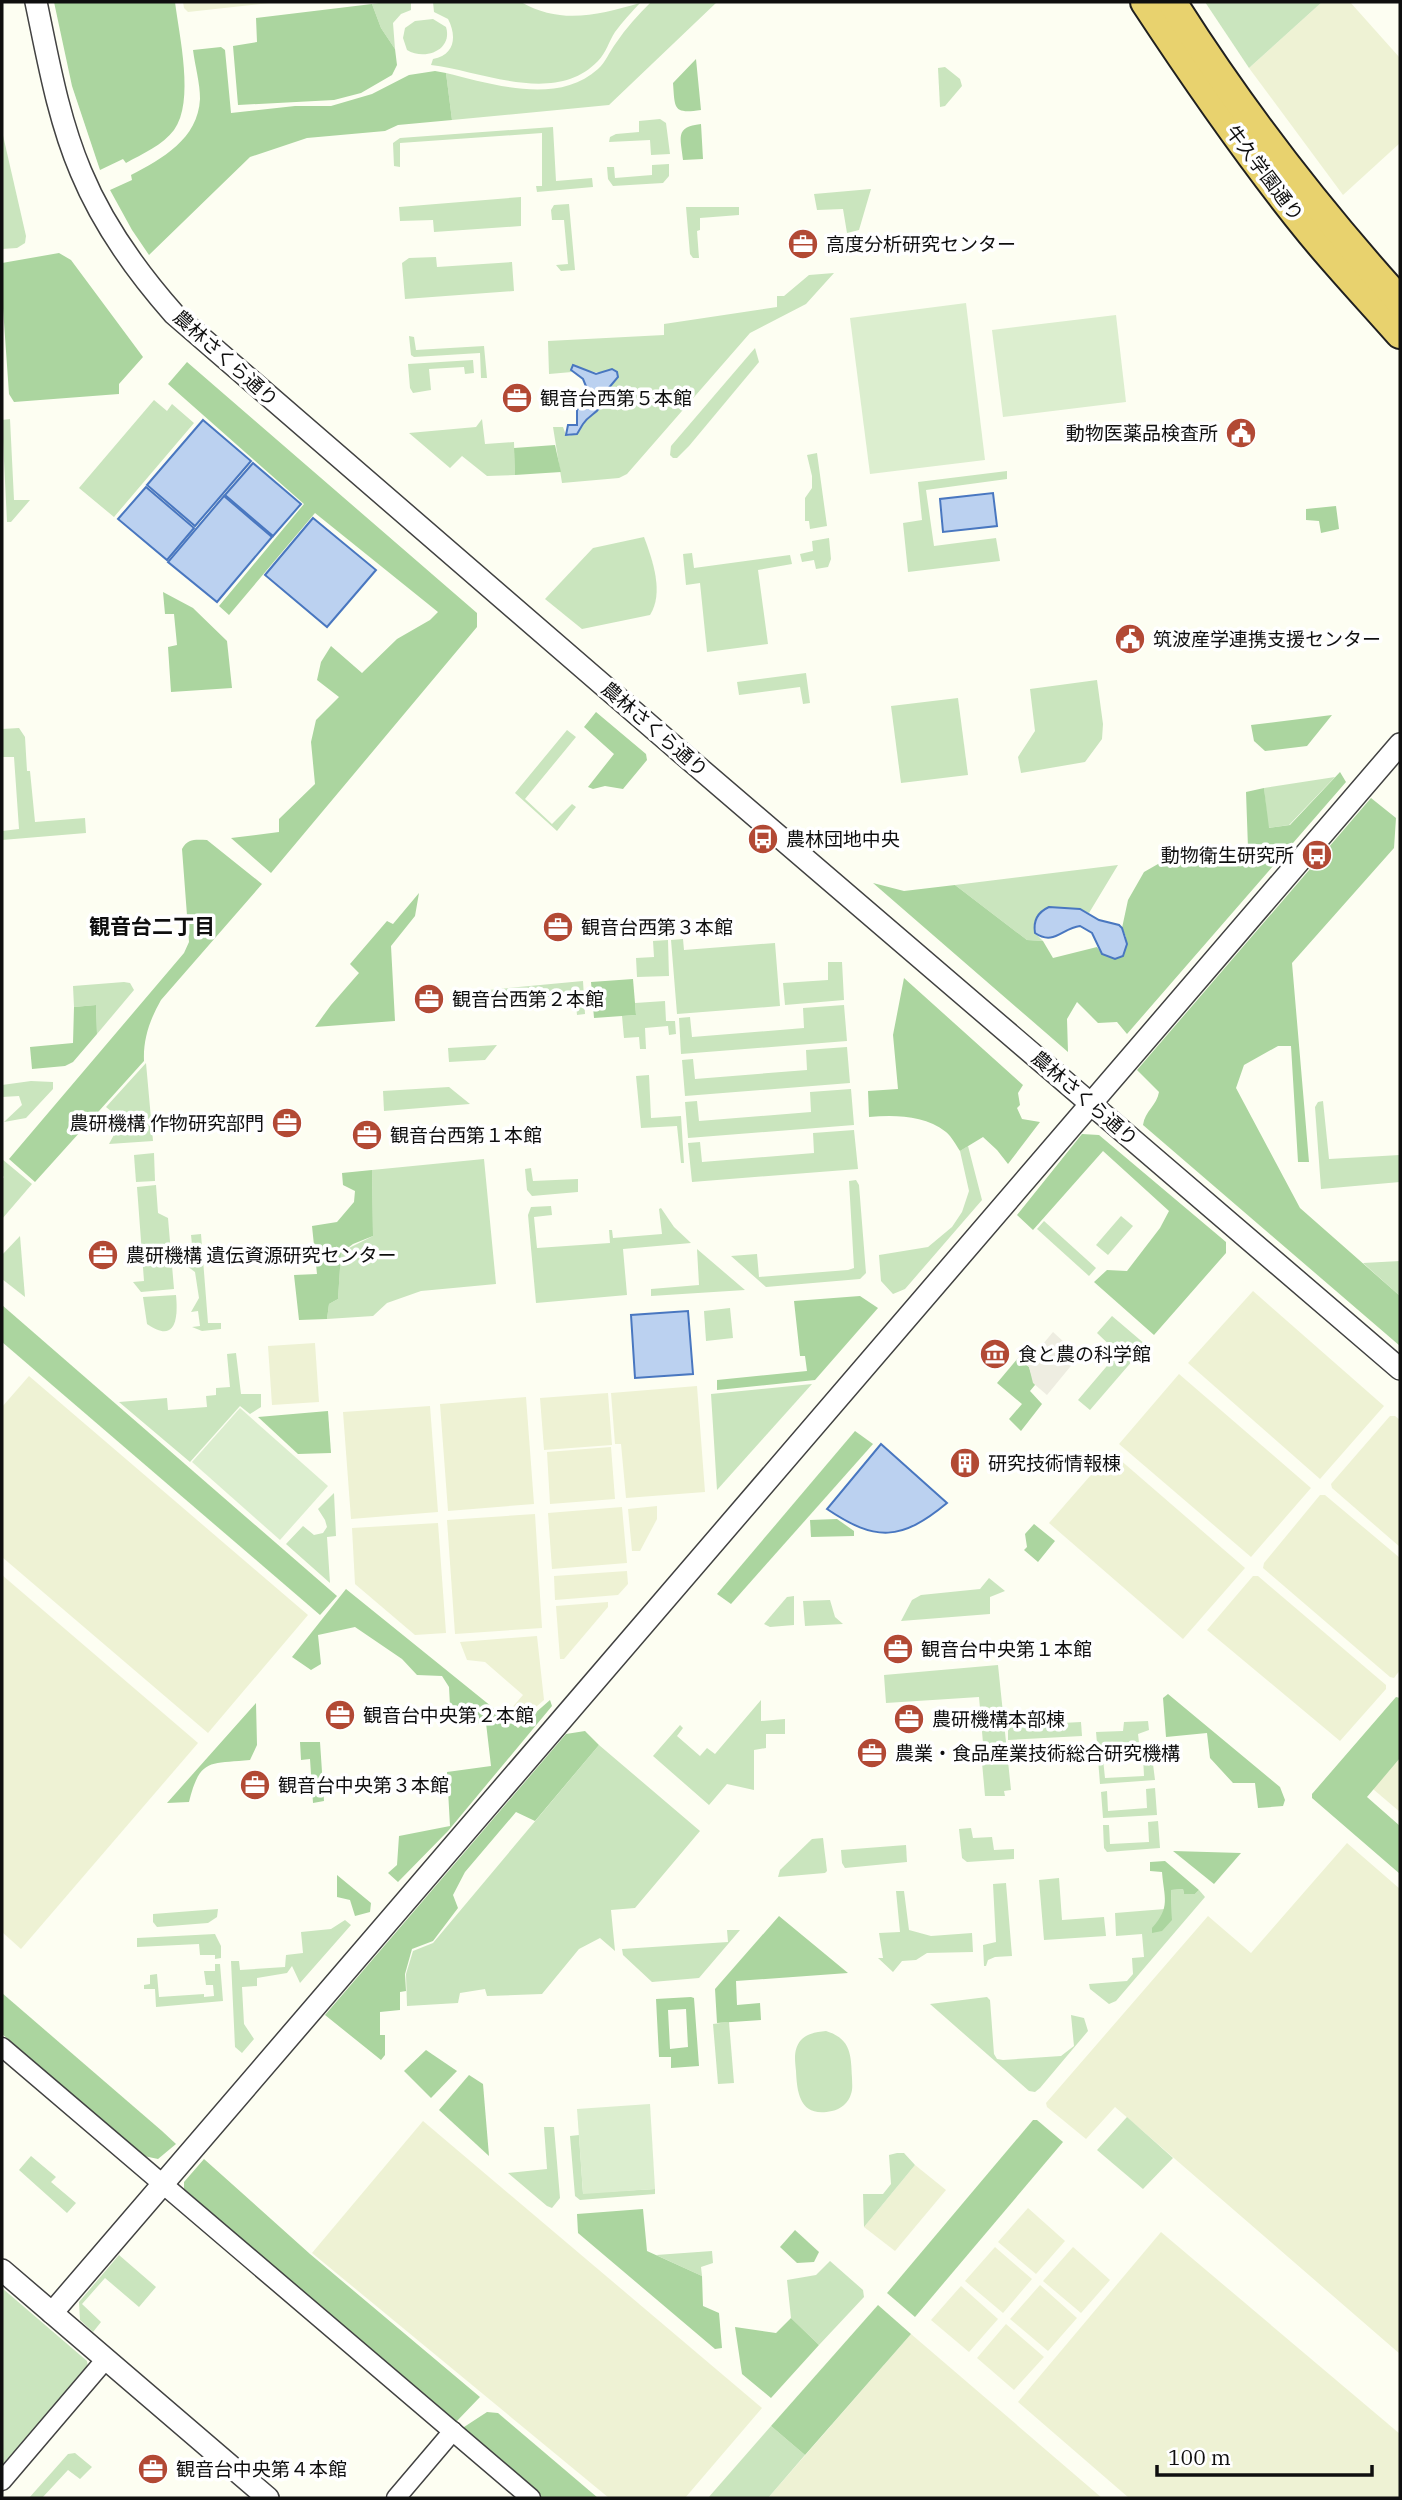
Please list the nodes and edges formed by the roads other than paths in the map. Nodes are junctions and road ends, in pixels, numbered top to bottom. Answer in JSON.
{"nodes":[{"id":1,"x":36,"y":2,"type":"edge"},
{"id":2,"x":1145,"y":2,"type":"edge"},
{"id":3,"x":1172,"y":2,"type":"edge"},
{"id":4,"x":1400,"y":301,"type":"edge"},
{"id":5,"x":1400,"y":334,"type":"edge"},
{"id":6,"x":1400,"y":744,"type":"edge"},
{"id":7,"x":1091,"y":1103,"type":"junction"},
{"id":8,"x":1400,"y":1369,"type":"edge"},
{"id":9,"x":2,"y":2047,"type":"edge"},
{"id":10,"x":162,"y":2185,"type":"junction"},
{"id":11,"x":2,"y":2270,"type":"edge"},
{"id":12,"x":52,"y":2313,"type":"junction"},
{"id":13,"x":106,"y":2359,"type":"junction"},
{"id":14,"x":453,"y":2431,"type":"junction"},
{"id":15,"x":2,"y":2481,"type":"edge"},
{"id":16,"x":268,"y":2498,"type":"edge"},
{"id":17,"x":396,"y":2498,"type":"edge"},
{"id":18,"x":531,"y":2498,"type":"edge"}],
"edges":[{"from":1,"to":7,"type":"street","name":"農林さくら通り"},
{"from":2,"to":5,"type":"highway","name":"牛久学園通り"},
{"from":3,"to":4,"type":"highway","name":"牛久学園通り"},
{"from":6,"to":7,"type":"street"},
{"from":7,"to":8,"type":"street","name":"農林さくら通り"},
{"from":7,"to":10,"type":"street"},
{"from":9,"to":10,"type":"street"},
{"from":10,"to":12,"type":"street"},
{"from":10,"to":14,"type":"street"},
{"from":11,"to":12,"type":"street"},
{"from":12,"to":13,"type":"street"},
{"from":13,"to":15,"type":"street"},
{"from":13,"to":16,"type":"street"},
{"from":14,"to":17,"type":"street"},
{"from":14,"to":18,"type":"street"}]}
